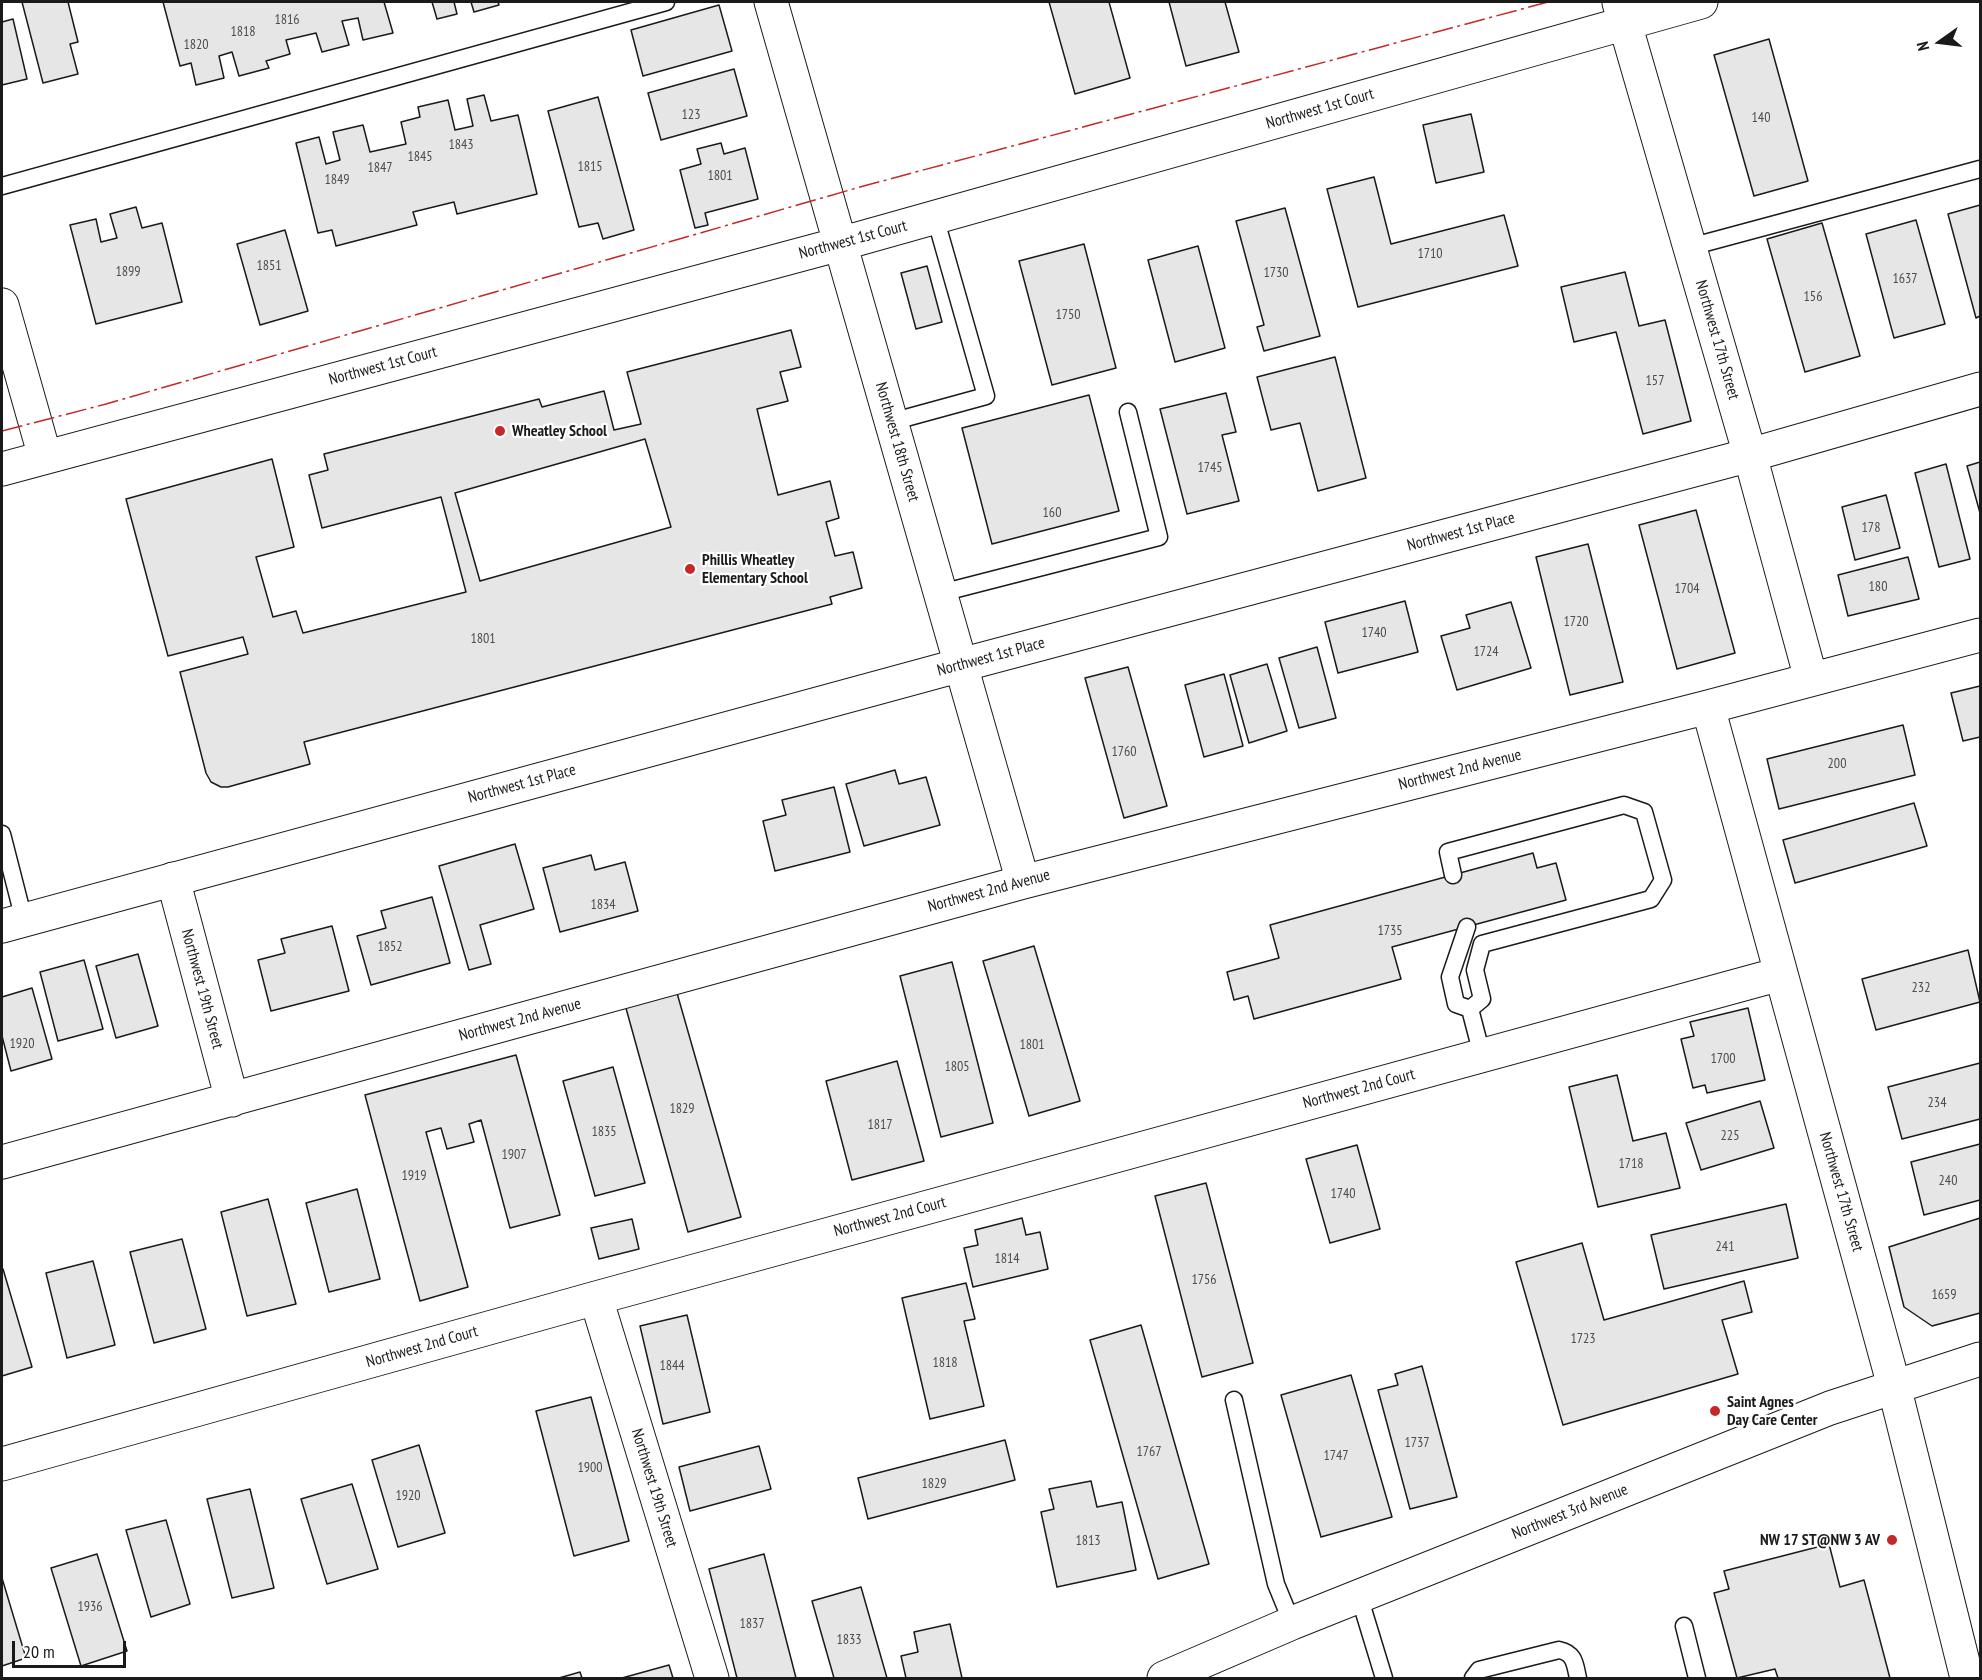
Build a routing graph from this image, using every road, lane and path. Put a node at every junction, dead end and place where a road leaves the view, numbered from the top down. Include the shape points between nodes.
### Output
1 (666, 2) edge
2 (771, 2) edge
3 (1701, 2) edge
4 (1622, 12) edge
5 (1980, 170) edge
6 (2, 186) edge
7 (935, 217) junction
8 (840, 244) junction
9 (1690, 247) junction
10 (2, 305) edge
11 (1980, 389) edge
12 (1128, 412) dead end
13 (891, 422) junction
14 (1750, 455) junction
15 (45, 457) junction
16 (2, 469) edge
17 (940, 593) junction
18 (1980, 634) edge
19 (961, 665) junction
20 (1811, 679) junction
21 (1708, 707) junction
22 (2, 834) edge
23 (1454, 875) dead end
24 (173, 879) junction
25 (1023, 882) junction
26 (13, 923) edge
27 (1482, 944) junction
28 (1780, 974) junction
29 (1470, 1009) junction
30 (1482, 1055) junction
31 (232, 1100) junction
32 (2, 1162) edge
33 (596, 1298) junction
34 (1980, 1359) edge
35 (1894, 1386) junction
36 (1234, 1400) dead end
37 (2, 1464) edge
38 (1359, 1596) junction
39 (1292, 1623) junction
40 (1684, 1626) dead end
41 (712, 1678) edge
42 (1164, 1678) edge
43 (1384, 1678) edge
44 (1473, 1678) edge
45 (1578, 1678) edge
46 (1697, 1678) edge
47 (1966, 1678) edge

1 - 6 lane
2 - 8 street, Northwest 18th Street
3 - 4 street, Northwest 1st Court
4 - 7 street, Northwest 1st Court
4 - 9 street, Northwest 17th Street
5 - 9 lane
7 - 8 street, Northwest 1st Court
7 - 13 lane via 986,396
8 - 13 street, Northwest 18th Street
8 - 15 street, Northwest 1st Court
9 - 14 street, Northwest 17th Street
10 - 15 street
11 - 14 street, Northwest 1st Place
12 - 17 lane via 1159,537
13 - 17 street, Northwest 18th Street
14 - 19 street, Northwest 1st Place
14 - 20 street, Northwest 17th Street
15 - 16 street, Northwest 1st Court
17 - 19 street, Northwest 18th Street
18 - 20 street, Northwest 2nd Avenue
19 - 24 street, Northwest 1st Place
19 - 25 street, Northwest 18th Street
20 - 21 street, Northwest 2nd Avenue
21 - 25 street, Northwest 2nd Avenue
21 - 28 street, Northwest 17th Street
22 - 26 lane
23 - 27 lane via 1448,852 1624,805 1644,812 1663,880 1651,899
24 - 26 street, Northwest 1st Place
24 - 31 street, Northwest 19th Street
25 - 31 street, Northwest 2nd Avenue
27 - 29 lane via 1475,970 1482,999
27 - 29 lane via 1467,927 1449,976 1456,1004
28 - 30 street, Northwest 2nd Court
28 - 35 street, Northwest 17th Street
29 - 30 lane
30 - 33 street, Northwest 2nd Court
31 - 32 street, Northwest 2nd Avenue
33 - 37 street, Northwest 2nd Court
33 - 41 street, Northwest 19th Street
34 - 35 street, Northwest 3rd Avenue
35 - 38 street, Northwest 3rd Avenue
35 - 47 street, Northwest 17th Street
36 - 39 lane via 1276,1584
38 - 39 street, Northwest 3rd Avenue
38 - 43 lane
39 - 42 street, Northwest 3rd Avenue
40 - 46 lane
44 - 45 lane via 1479,1670 1559,1650 1572,1655

